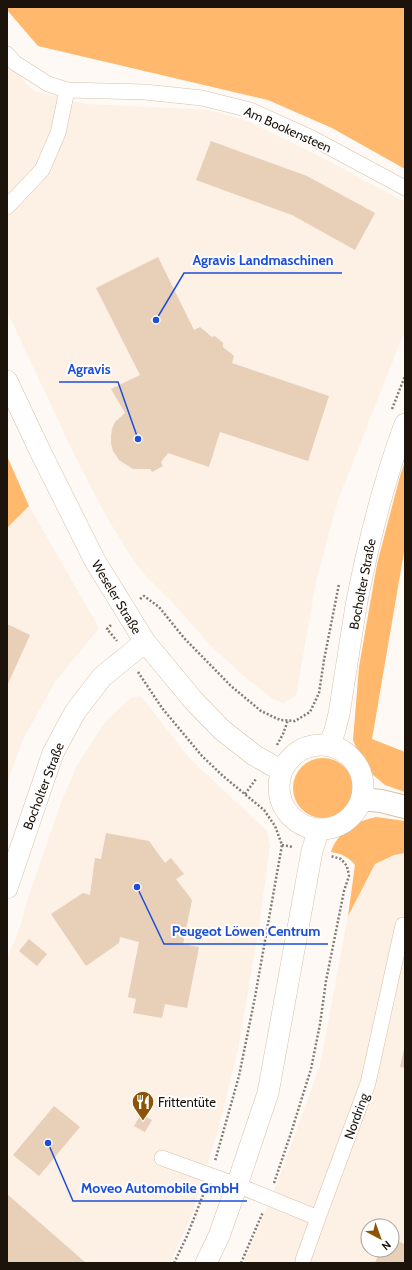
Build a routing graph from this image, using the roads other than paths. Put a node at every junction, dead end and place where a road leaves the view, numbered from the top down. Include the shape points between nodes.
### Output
1 (7, 54) edge
2 (67, 90) junction
3 (405, 188) edge
4 (7, 208) edge
5 (7, 381) edge
6 (398, 417) edge
7 (145, 642) junction
8 (329, 746) junction
9 (282, 771) junction
10 (362, 798) junction
11 (405, 807) edge
12 (319, 829) junction
13 (7, 888) edge
14 (403, 925) dead end
15 (162, 1158) dead end
16 (237, 1185) junction
17 (318, 1218) junction
18 (303, 1260) dead end
19 (206, 1263) edge

1 - 2 street, Am Bookensteen via 15,63 48,84
2 - 3 street, Am Bookensteen via 145,92 202,98 250,110 312,138
2 - 4 street via 58,133 42,170
5 - 7 main road, Weseler Straße via 95,561
6 - 8 main road, Bocholter Straße via 396,449 374,521 356,606 339,714
7 - 9 main road, Weseler Straße via 193,700 222,730 254,755
7 - 13 main road, Bocholter Straße via 102,677 75,712 53,753
8 - 9 main road via 315,745 301,750 290,759
8 - 10 main road via 342,751 353,760 360,771 363,784
9 - 12 main road via 279,784 285,810 294,820 306,827
10 - 11 main road
10 - 12 main road via 356,811 346,821 333,827
12 - 16 main road via 312,851 268,1093
14 - 17 street, Nordring via 368,1083
15 - 16 street
16 - 17 street
16 - 19 main road via 219,1236
17 - 18 street, Nordring

